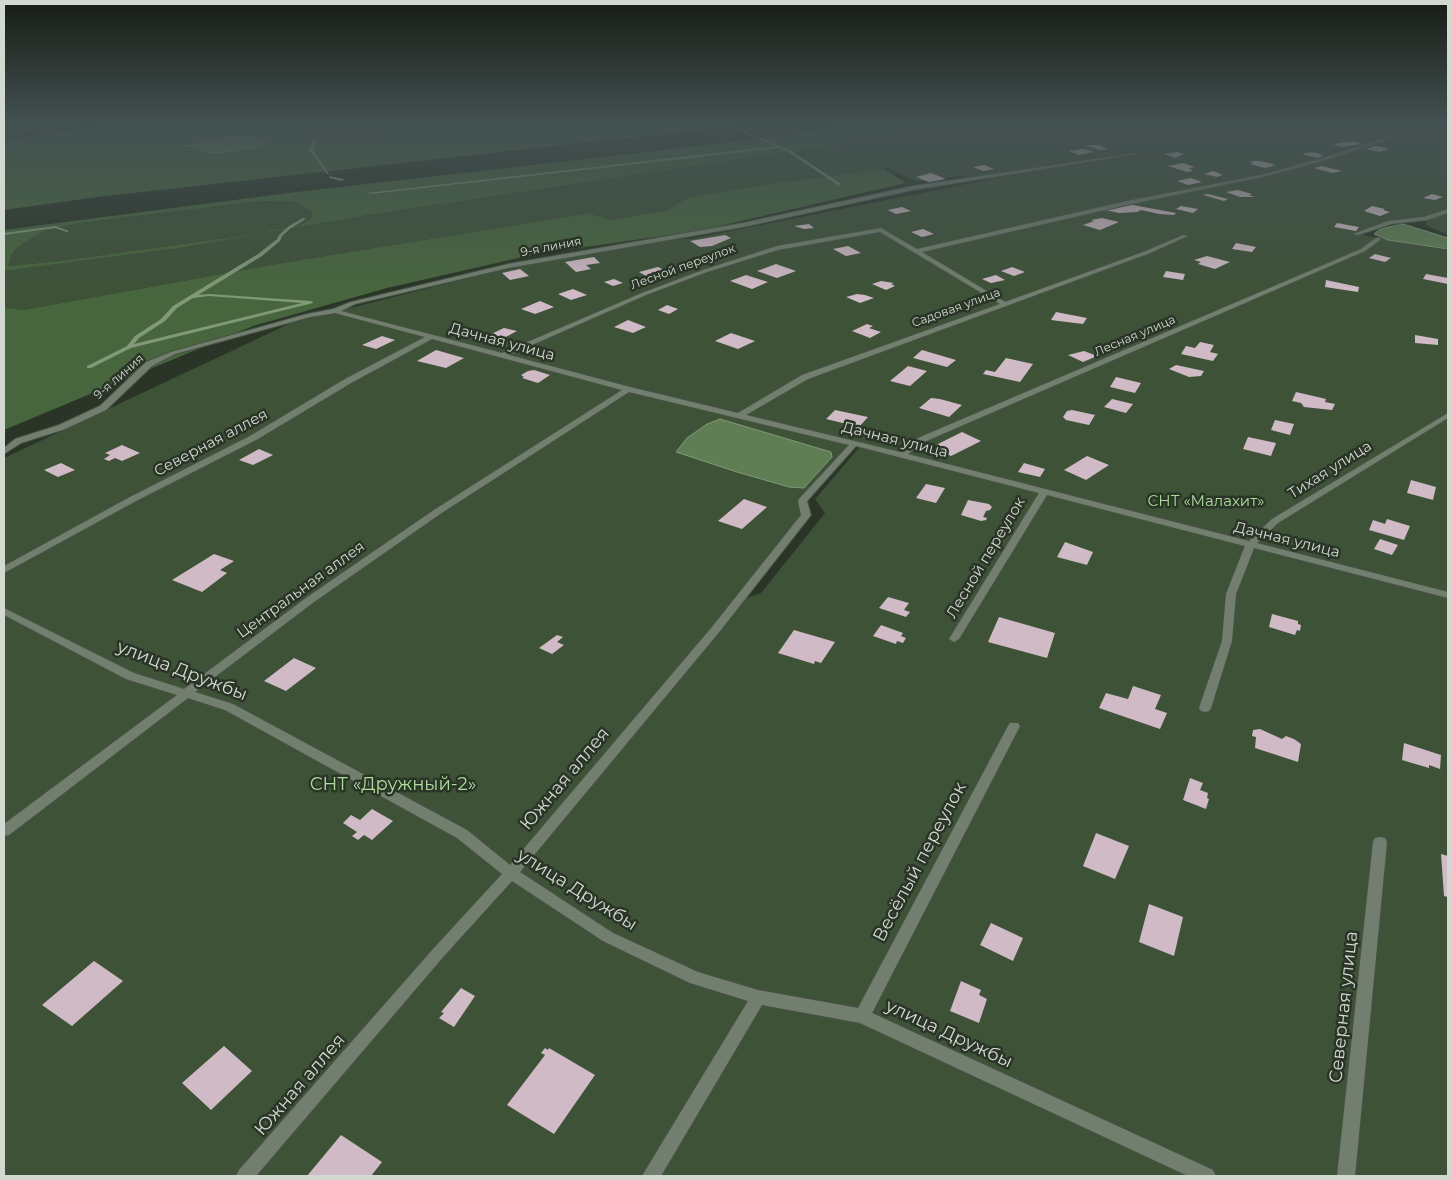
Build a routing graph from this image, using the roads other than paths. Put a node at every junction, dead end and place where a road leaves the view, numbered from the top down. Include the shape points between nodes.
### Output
1 (962, 180) edge
2 (1241, 180) edge
3 (1448, 211) edge
4 (1185, 236) dead end
5 (918, 251) junction
6 (1003, 303) junction
7 (335, 311) junction
8 (430, 337) junction
9 (501, 356) junction
10 (628, 389) junction
11 (741, 415) junction
12 (1448, 415) edge
13 (854, 444) junction
14 (4, 452) edge
15 (902, 455) junction
16 (1044, 492) junction
17 (1250, 545) junction
18 (4, 570) edge
19 (1448, 595) edge
20 (4, 611) edge
21 (954, 639) dead end
22 (188, 692) junction
23 (1204, 708) dead end
24 (1014, 726) dead end
25 (4, 831) edge
26 (1380, 842) dead end
27 (511, 873) junction
28 (758, 997) junction
29 (862, 1016) junction
30 (245, 1176) edge
31 (651, 1176) edge
32 (1207, 1176) edge
33 (1346, 1176) edge

1 - 7 street, 9-я линия via 743,225 546,259 362,301
2 - 5 street
3 - 15 street, Лесная улица via 1425,219 1390,222 1356,234 1378,239 1364,250 921,440
4 - 6 street, Садовая улица
5 - 6 street
5 - 9 street, Лесной переулок via 881,230 777,248 644,294
6 - 11 street, Садовая улица via 805,377
7 - 8 street, Дачная улица
7 - 14 street, 9-я линия via 309,315 173,353 149,364 103,408 62,427 18,441
8 - 9 street, Дачная улица
8 - 18 street, Северная аллея via 348,380 253,438
9 - 10 street, Дачная улица
10 - 11 street, Дачная улица
10 - 22 street, Центральная аллея via 437,512 310,600
11 - 13 street, Дачная улица
12 - 17 street, Тихая улица via 1275,521
13 - 15 street, Дачная улица
13 - 27 street, Южная аллея via 802,501 806,515 716,629
15 - 16 street, Дачная улица
16 - 17 street, Дачная улица
16 - 21 street, Лесной переулок
17 - 19 street, Дачная улица
17 - 23 street, Тихая улица via 1231,594 1227,641
20 - 22 street, улица Дружбы via 130,676
22 - 25 street, Центральная аллея
22 - 27 street, улица Дружбы via 229,707 462,834
24 - 29 street, Весёлый переулок
26 - 33 street, Северная улица
27 - 28 street, улица Дружбы via 608,937 695,978
27 - 30 street, Южная аллея
28 - 29 street, улица Дружбы
28 - 31 street
29 - 32 street, улица Дружбы

